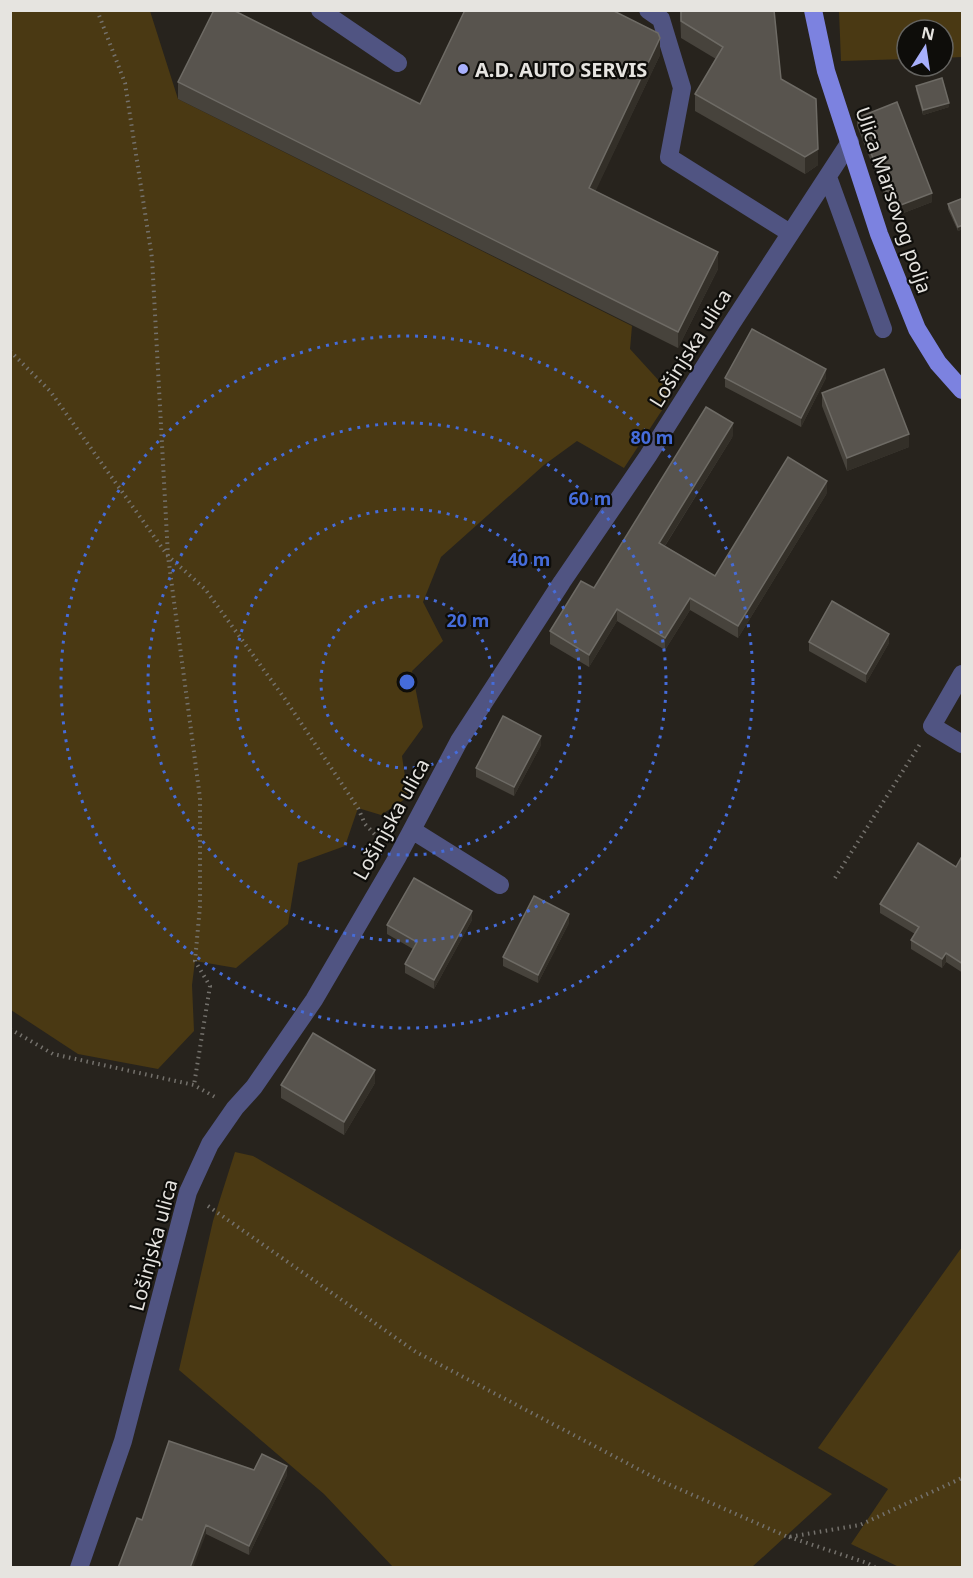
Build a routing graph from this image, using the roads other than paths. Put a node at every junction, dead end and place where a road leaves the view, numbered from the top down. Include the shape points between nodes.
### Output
1 (320, 10) edge
2 (648, 10) edge
3 (813, 10) edge
4 (398, 63) dead end
5 (850, 142) junction
6 (828, 177) junction
7 (790, 233) junction
8 (883, 329) dead end
9 (963, 390) edge
10 (963, 674) edge
11 (963, 744) edge
12 (412, 830) junction
13 (500, 885) dead end
14 (79, 1568) edge

1 - 4 street
2 - 7 street via 661,18 682,88 669,157
3 - 5 main road, Ulica Marsovog polja via 826,71
5 - 6 street, Lošinjska ulica
5 - 9 main road, Ulica Marsovog polja via 879,234 917,329 938,363
6 - 7 street, Lošinjska ulica
6 - 8 street
7 - 12 street, Lošinjska ulica via 459,741
10 - 11 street via 932,726
12 - 13 street
12 - 14 street, Lošinjska ulica via 314,1000 210,1144 188,1192 123,1441

